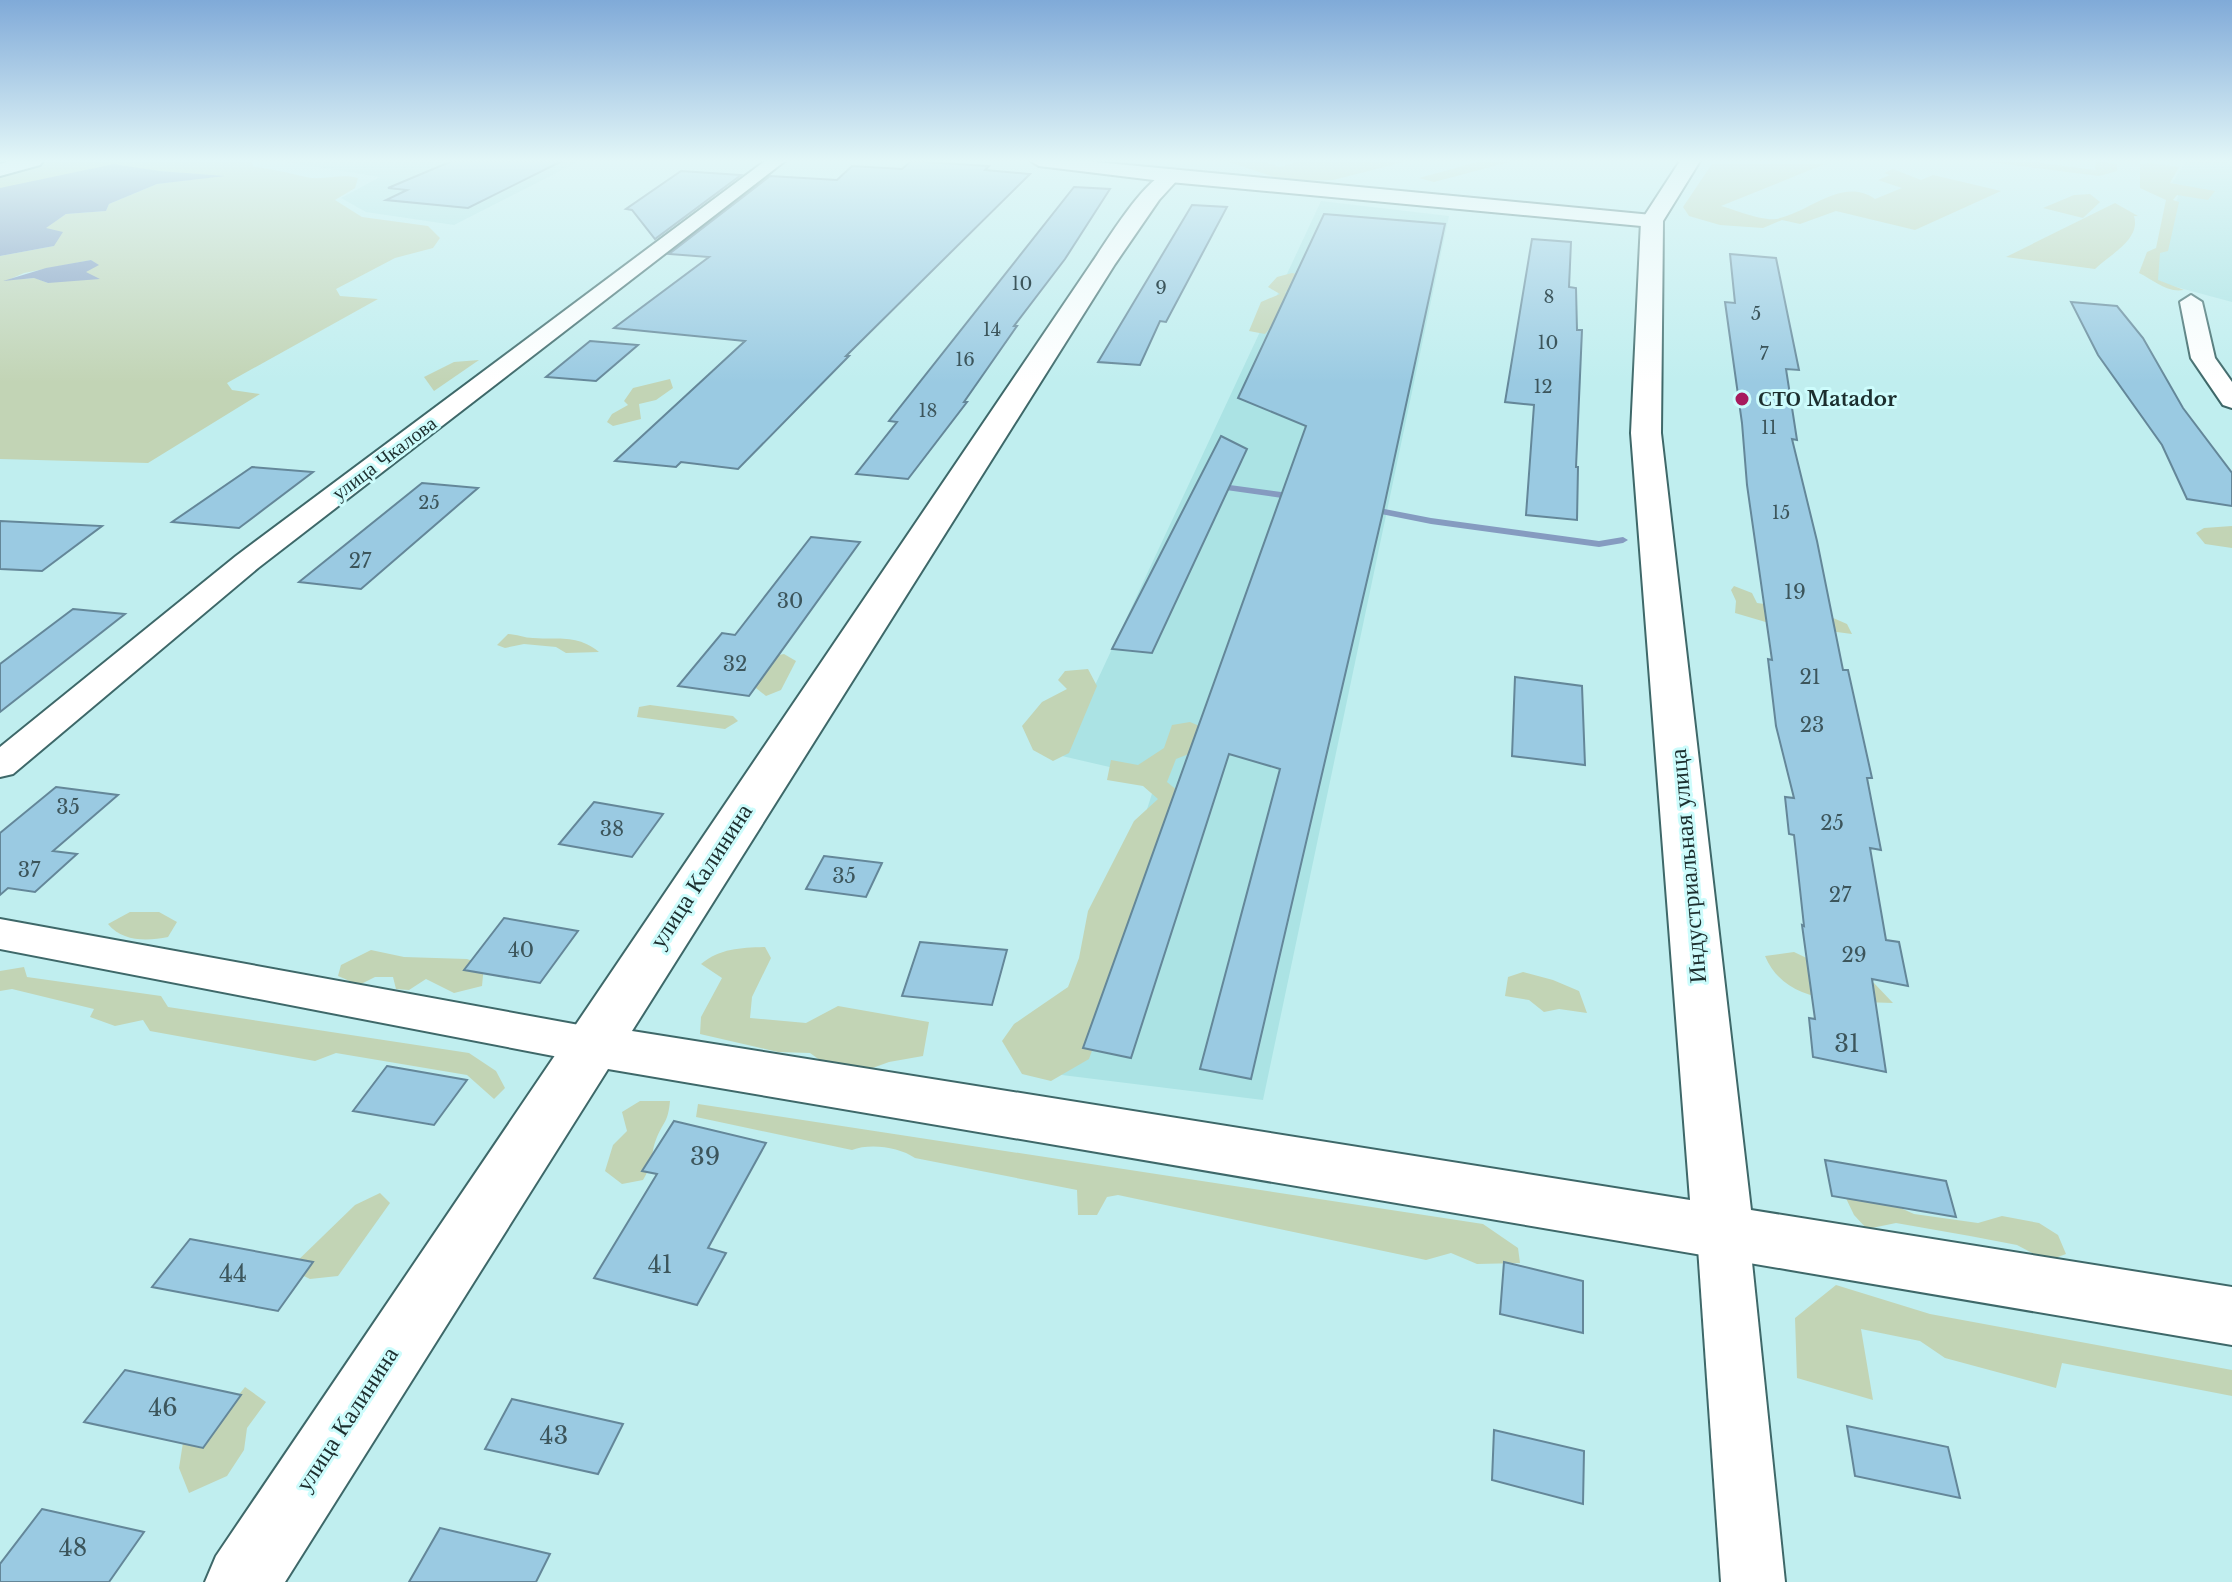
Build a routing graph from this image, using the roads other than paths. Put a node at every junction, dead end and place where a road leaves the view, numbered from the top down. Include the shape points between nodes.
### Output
1 (677, 235) edge
2 (1124, 235) edge
3 (1652, 235) edge
4 (2191, 302) dead end
5 (2232, 400) edge
6 (0, 766) edge
7 (0, 934) edge
8 (590, 1045) junction
9 (1723, 1233) junction
10 (2232, 1316) edge
11 (242, 1582) edge
12 (1753, 1582) edge

1 - 6 street, улица Чкалова via 247,562
2 - 8 street, улица Калинина
3 - 9 street, Индустриальная улица via 1646,433
4 - 5 street via 2203,358
7 - 8 street
8 - 9 street
8 - 11 street, улица Калинина
9 - 10 street
9 - 12 street, Индустриальная улица

